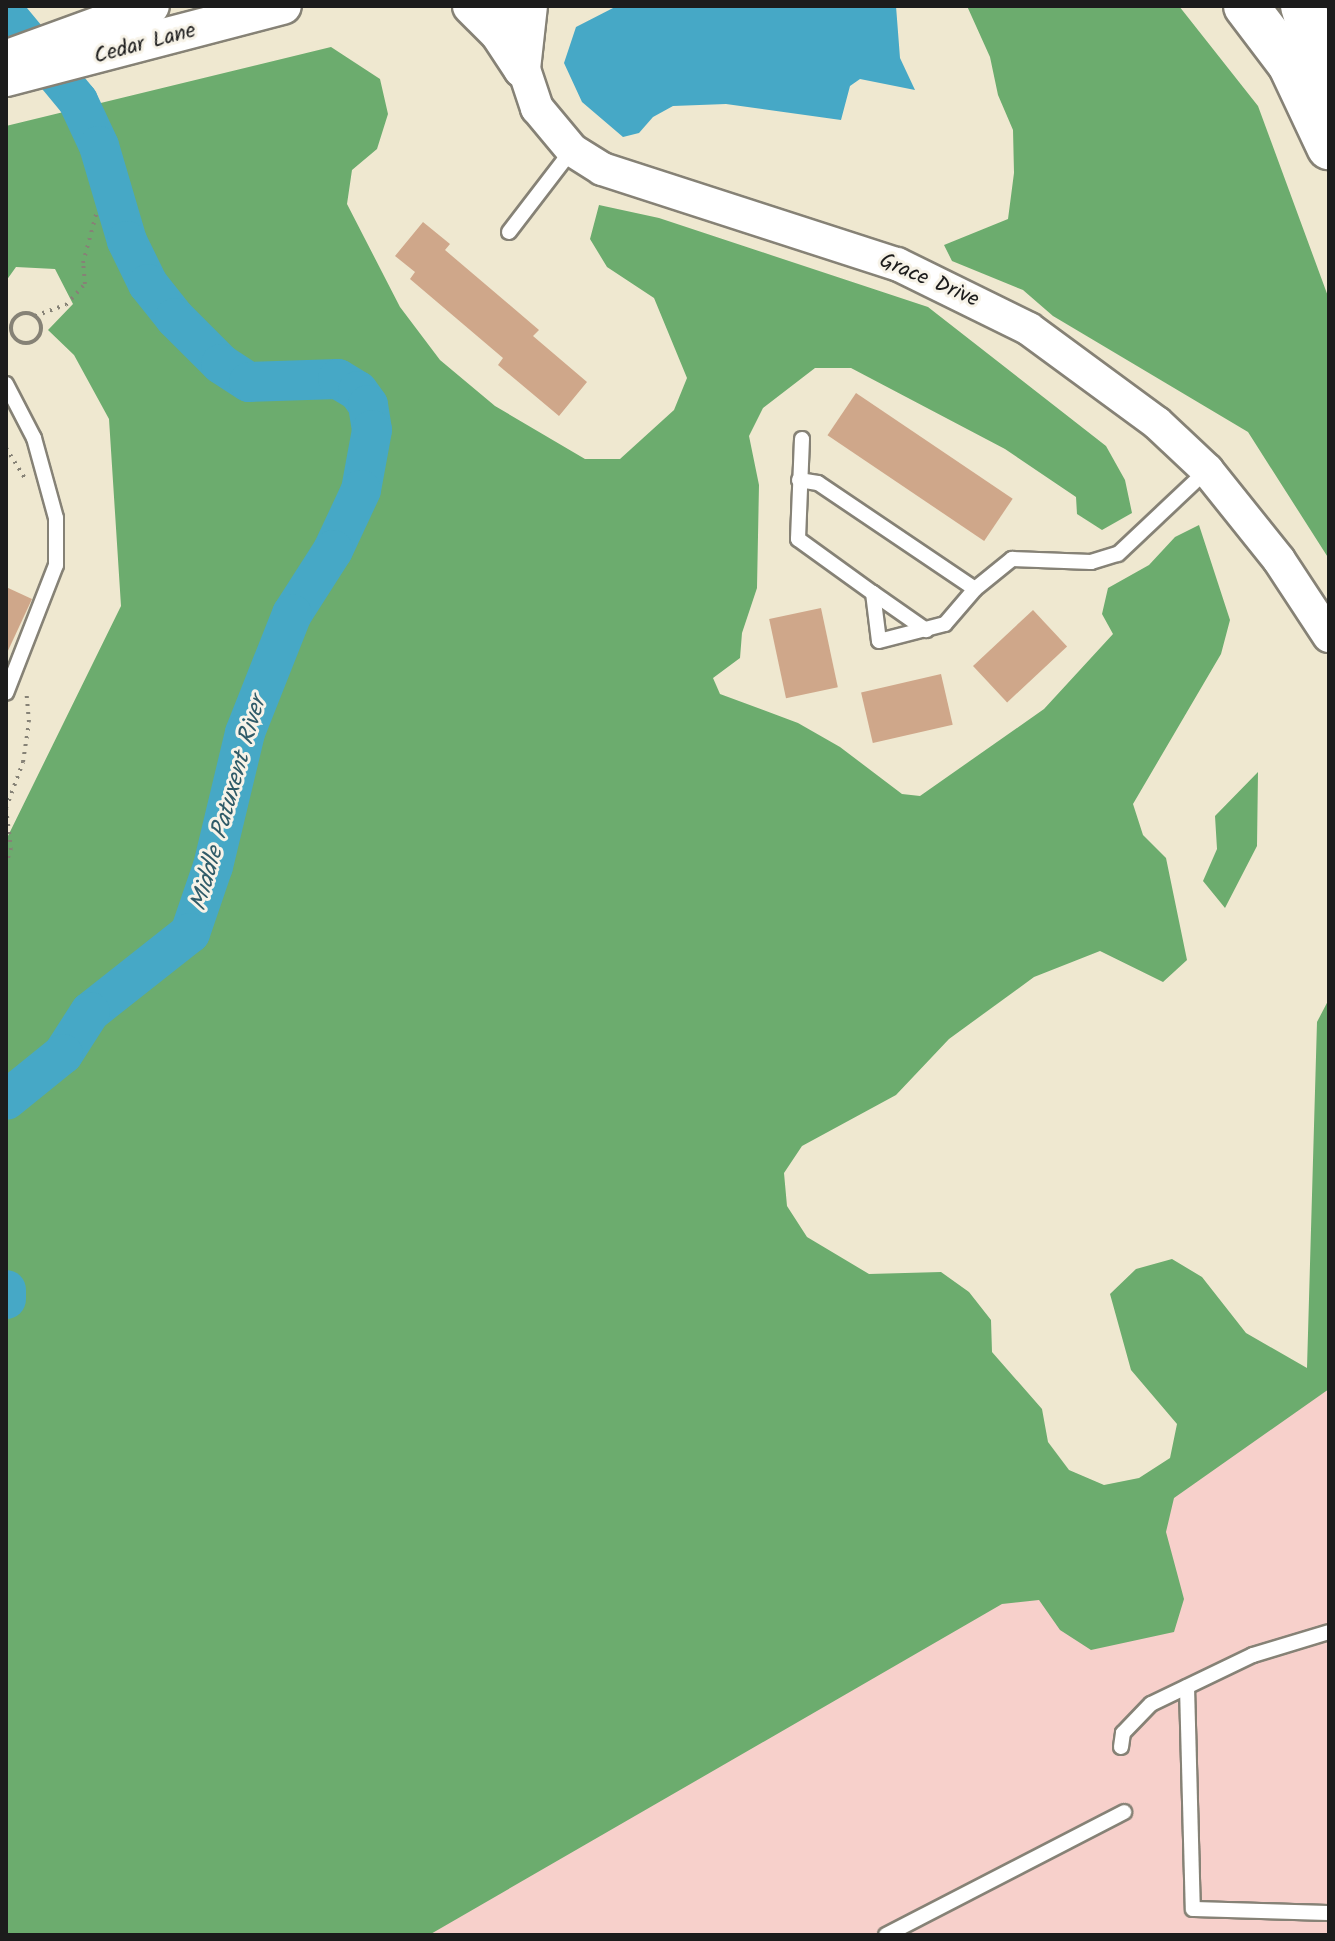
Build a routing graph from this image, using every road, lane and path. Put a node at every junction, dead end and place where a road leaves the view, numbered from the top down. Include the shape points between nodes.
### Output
1 (151, 6) edge
2 (283, 6) edge
3 (471, 6) edge
4 (503, 6) edge
5 (529, 6) edge
6 (1246, 6) edge
7 (1303, 6) edge
8 (6, 58) edge
9 (522, 69) junction
10 (6, 78) edge
11 (1329, 91) edge
12 (1329, 147) edge
13 (572, 150) junction
14 (97, 211) dead end
15 (509, 232) dead end
16 (35, 316) junction
17 (9, 323) edge
18 (6, 384) edge
19 (802, 439) dead end
20 (1207, 470) junction
21 (799, 480) junction
22 (975, 589) junction
23 (873, 593) junction
24 (926, 630) junction
25 (1329, 636) edge
26 (18, 665) junction
27 (6, 693) edge
28 (6, 808) edge
29 (6, 864) edge
30 (1329, 1632) edge
31 (1187, 1687) junction
32 (1121, 1747) dead end
33 (1124, 1812) dead end
34 (1329, 1913) edge
35 (886, 1935) edge

1 - 8 main road, Cedar Lane
2 - 10 main road, Cedar Lane
3 - 9 main road via 499,34
4 - 9 street, Grace Drive
5 - 9 main road
6 - 12 highway via 1290,64
7 - 11 highway
9 - 13 street, Grace Drive via 543,120
13 - 15 lane
13 - 20 street, Grace Drive via 602,169 897,264 962,292 1089,369
14 - 16 path via 83,263 85,284 66,305
16 - 17 path via 21,314
16 - 17 path via 40,334 29,343 15,338
18 - 26 lane via 34,438 56,518 56,565
19 - 21 lane
20 - 22 lane via 1118,554 1091,562 1012,559
20 - 25 street, Grace Drive via 1279,560
21 - 22 lane via 818,483
21 - 23 lane via 798,539
22 - 24 lane via 950,620
23 - 24 lane
23 - 24 lane via 879,641
26 - 27 lane
26 - 28 path via 29,697 29,722 23,762
28 - 29 path via 11,848
30 - 31 lane via 1294,1639
31 - 32 lane via 1134,1718
31 - 34 lane via 1193,1909
33 - 35 lane

